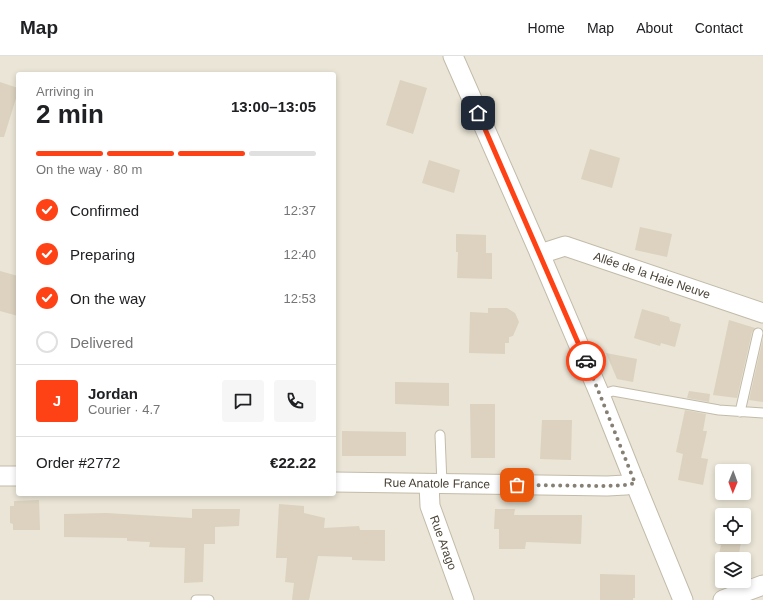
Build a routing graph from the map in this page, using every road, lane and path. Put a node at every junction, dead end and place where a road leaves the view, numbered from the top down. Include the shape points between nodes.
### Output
1 (453, 56) edge
2 (540, 254) junction
3 (763, 314) edge
4 (758, 333) dead end
5 (600, 395) junction
6 (740, 412) junction
7 (763, 413) edge
8 (440, 435) dead end
9 (0, 476) edge
10 (16, 476) edge
11 (336, 482) edge
12 (635, 483) junction
13 (435, 484) junction
14 (763, 585) edge
15 (460, 597) edge
16 (196, 600) edge
17 (209, 600) edge
18 (683, 600) edge
19 (722, 600) edge

1 - 2 street
2 - 3 street, Allée de la Haie Neuve via 565,246
2 - 5 street
4 - 6 lane
5 - 6 lane via 613,391
5 - 12 street
6 - 7 lane
8 - 13 lane
9 - 10 street
11 - 13 street, Rue Anatole France
12 - 13 street, Rue Anatole France via 607,486
12 - 18 street
13 - 15 street, Rue Arago via 430,506
14 - 19 street
16 - 17 lane

